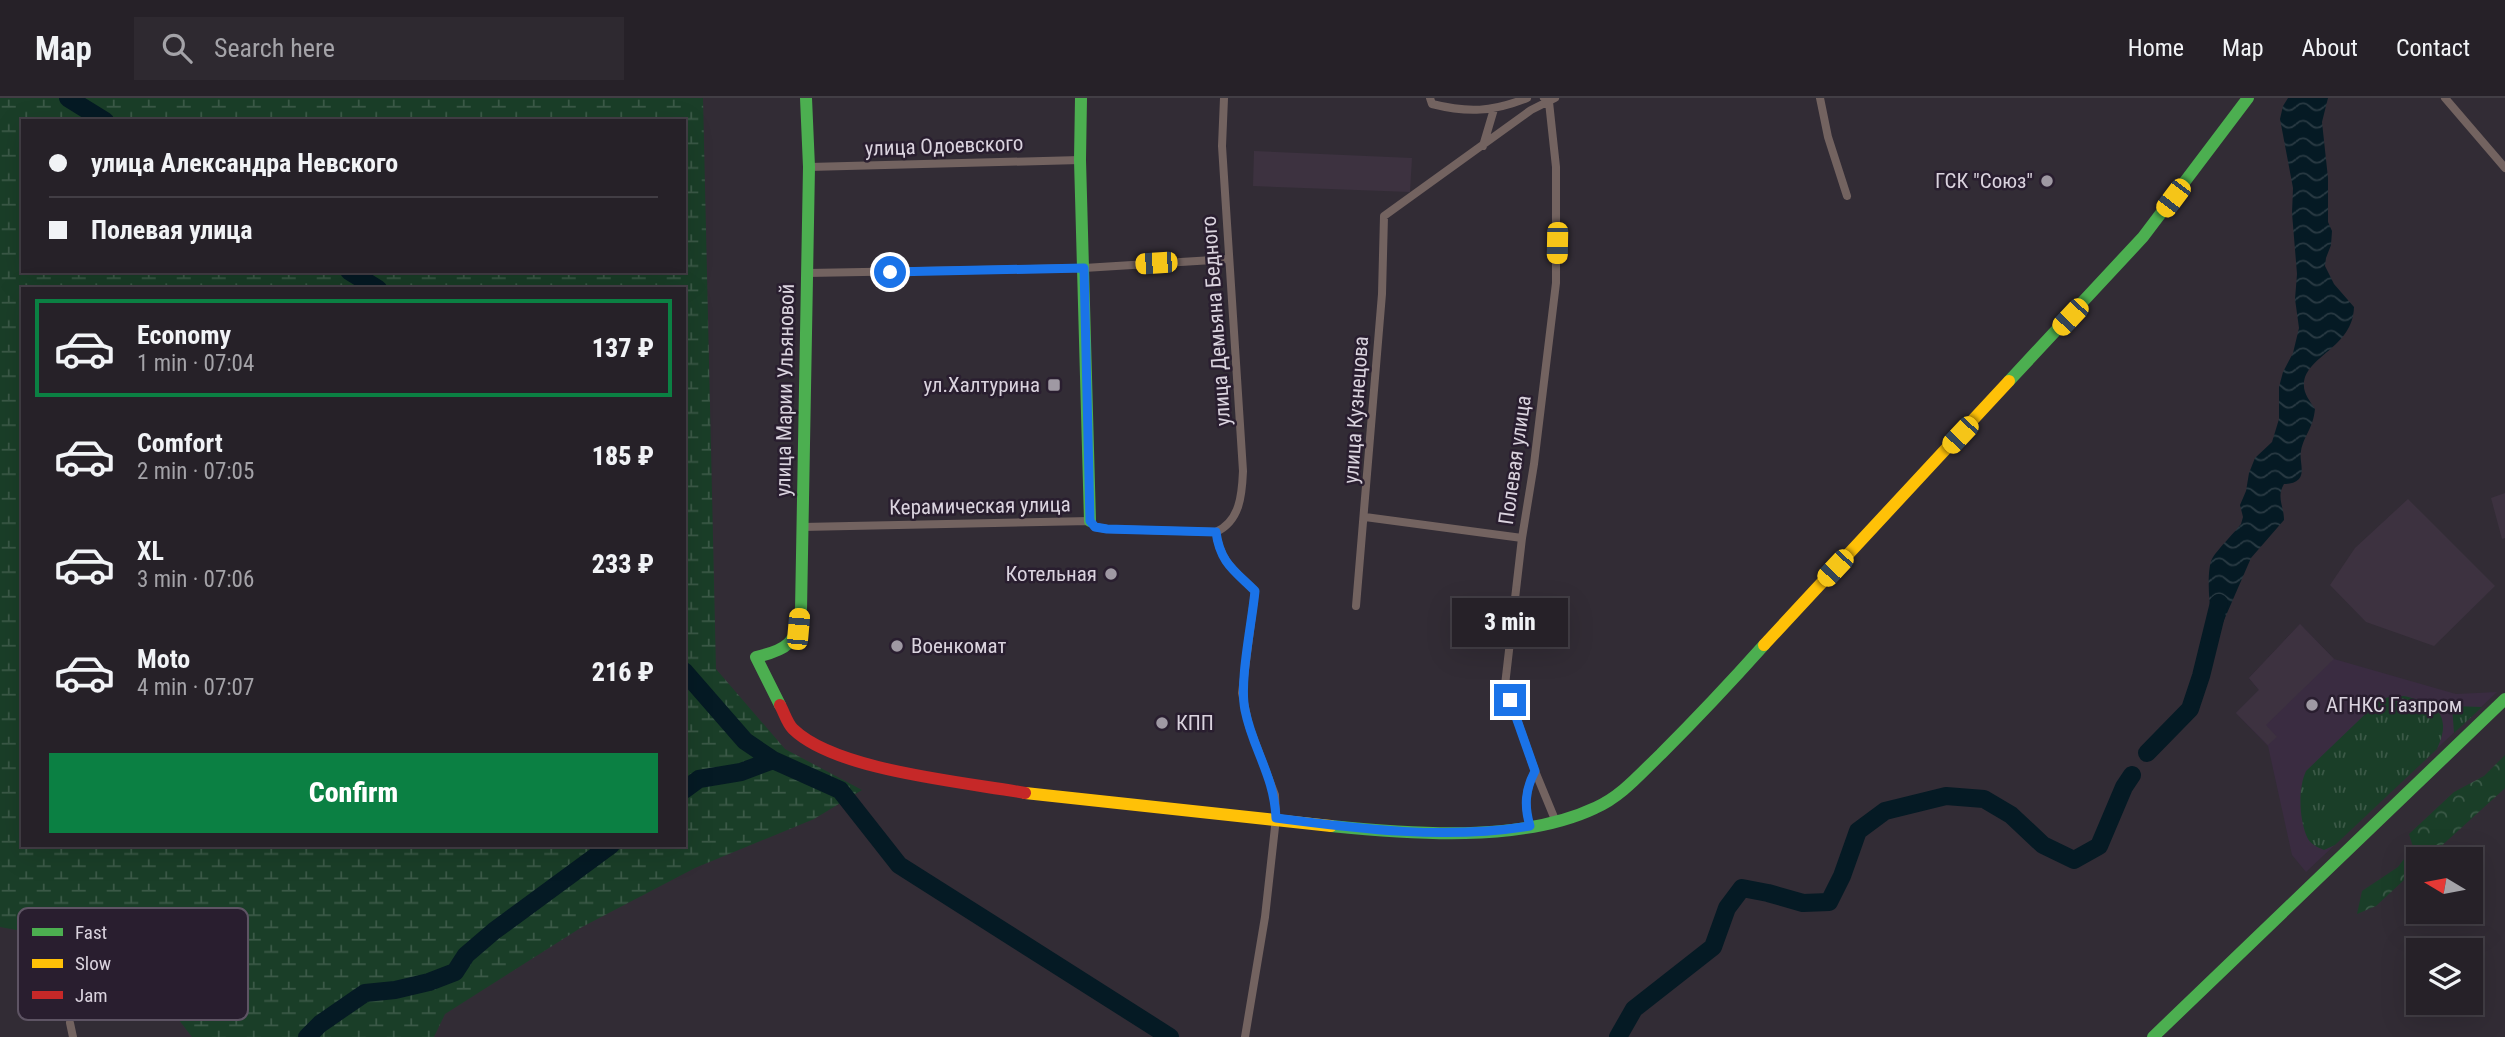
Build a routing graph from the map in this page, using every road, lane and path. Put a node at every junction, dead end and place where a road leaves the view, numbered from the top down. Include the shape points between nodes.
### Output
1 (806, 98) edge
2 (1081, 98) edge
3 (1224, 98) edge
4 (1430, 98) edge
5 (1527, 98) edge
6 (1820, 98) edge
7 (2248, 98) edge
8 (2445, 98) edge
9 (1549, 99) edge
10 (1494, 109) junction
11 (1483, 146) junction
12 (1080, 160) junction
13 (809, 167) junction
14 (2505, 168) edge
15 (1847, 196) dead end
16 (1229, 258) junction
17 (1084, 268) junction
18 (807, 273) junction
19 (1365, 517) junction
20 (1090, 521) junction
21 (802, 527) junction
22 (1216, 532) junction
23 (1522, 538) junction
24 (1356, 606) dead end
25 (2505, 699) edge
26 (1535, 771) junction
27 (1276, 818) junction
28 (1556, 822) junction
29 (1530, 826) junction
30 (70, 1023) dead end
31 (74, 1037) edge
32 (1245, 1037) edge
33 (2153, 1037) edge

1 - 13 street, улица Марии Ульяновой
2 - 12 street
3 - 16 street, улица Демьяна Бедного
4 - 10 street via 1432,104 1458,110
5 - 10 street
6 - 15 street
7 - 28 street via 2143,237 1709,706 1615,796
8 - 14 street
9 - 11 street
9 - 23 street, Полевая улица via 1556,167 1556,283
10 - 11 street
11 - 19 street, улица Кузнецова via 1384,216
12 - 13 street, улица Одоевского
12 - 17 street
13 - 18 street, улица Марии Ульяновой
16 - 17 street
16 - 22 street, улица Демьяна Бедного via 1243,488 1232,521
17 - 18 street
17 - 20 street
18 - 21 street, улица Марии Ульяновой
19 - 23 street
19 - 24 street, улица Кузнецова
20 - 21 street, Керамическая улица
20 - 22 street, Керамическая улица via 1107,529
21 - 27 street, улица Марии Ульяновой via 796,635 783,649 755,657 792,728 832,754 1025,793
22 - 27 street via 1225,562 1255,591 1242,693 1275,795
23 - 26 street, Полевая улица via 1506,685
25 - 33 street
26 - 28 street, Полевая улица
26 - 29 street via 1527,786 1525,806
27 - 29 street via 1406,832 1462,833
27 - 32 street
28 - 29 street
30 - 31 street

